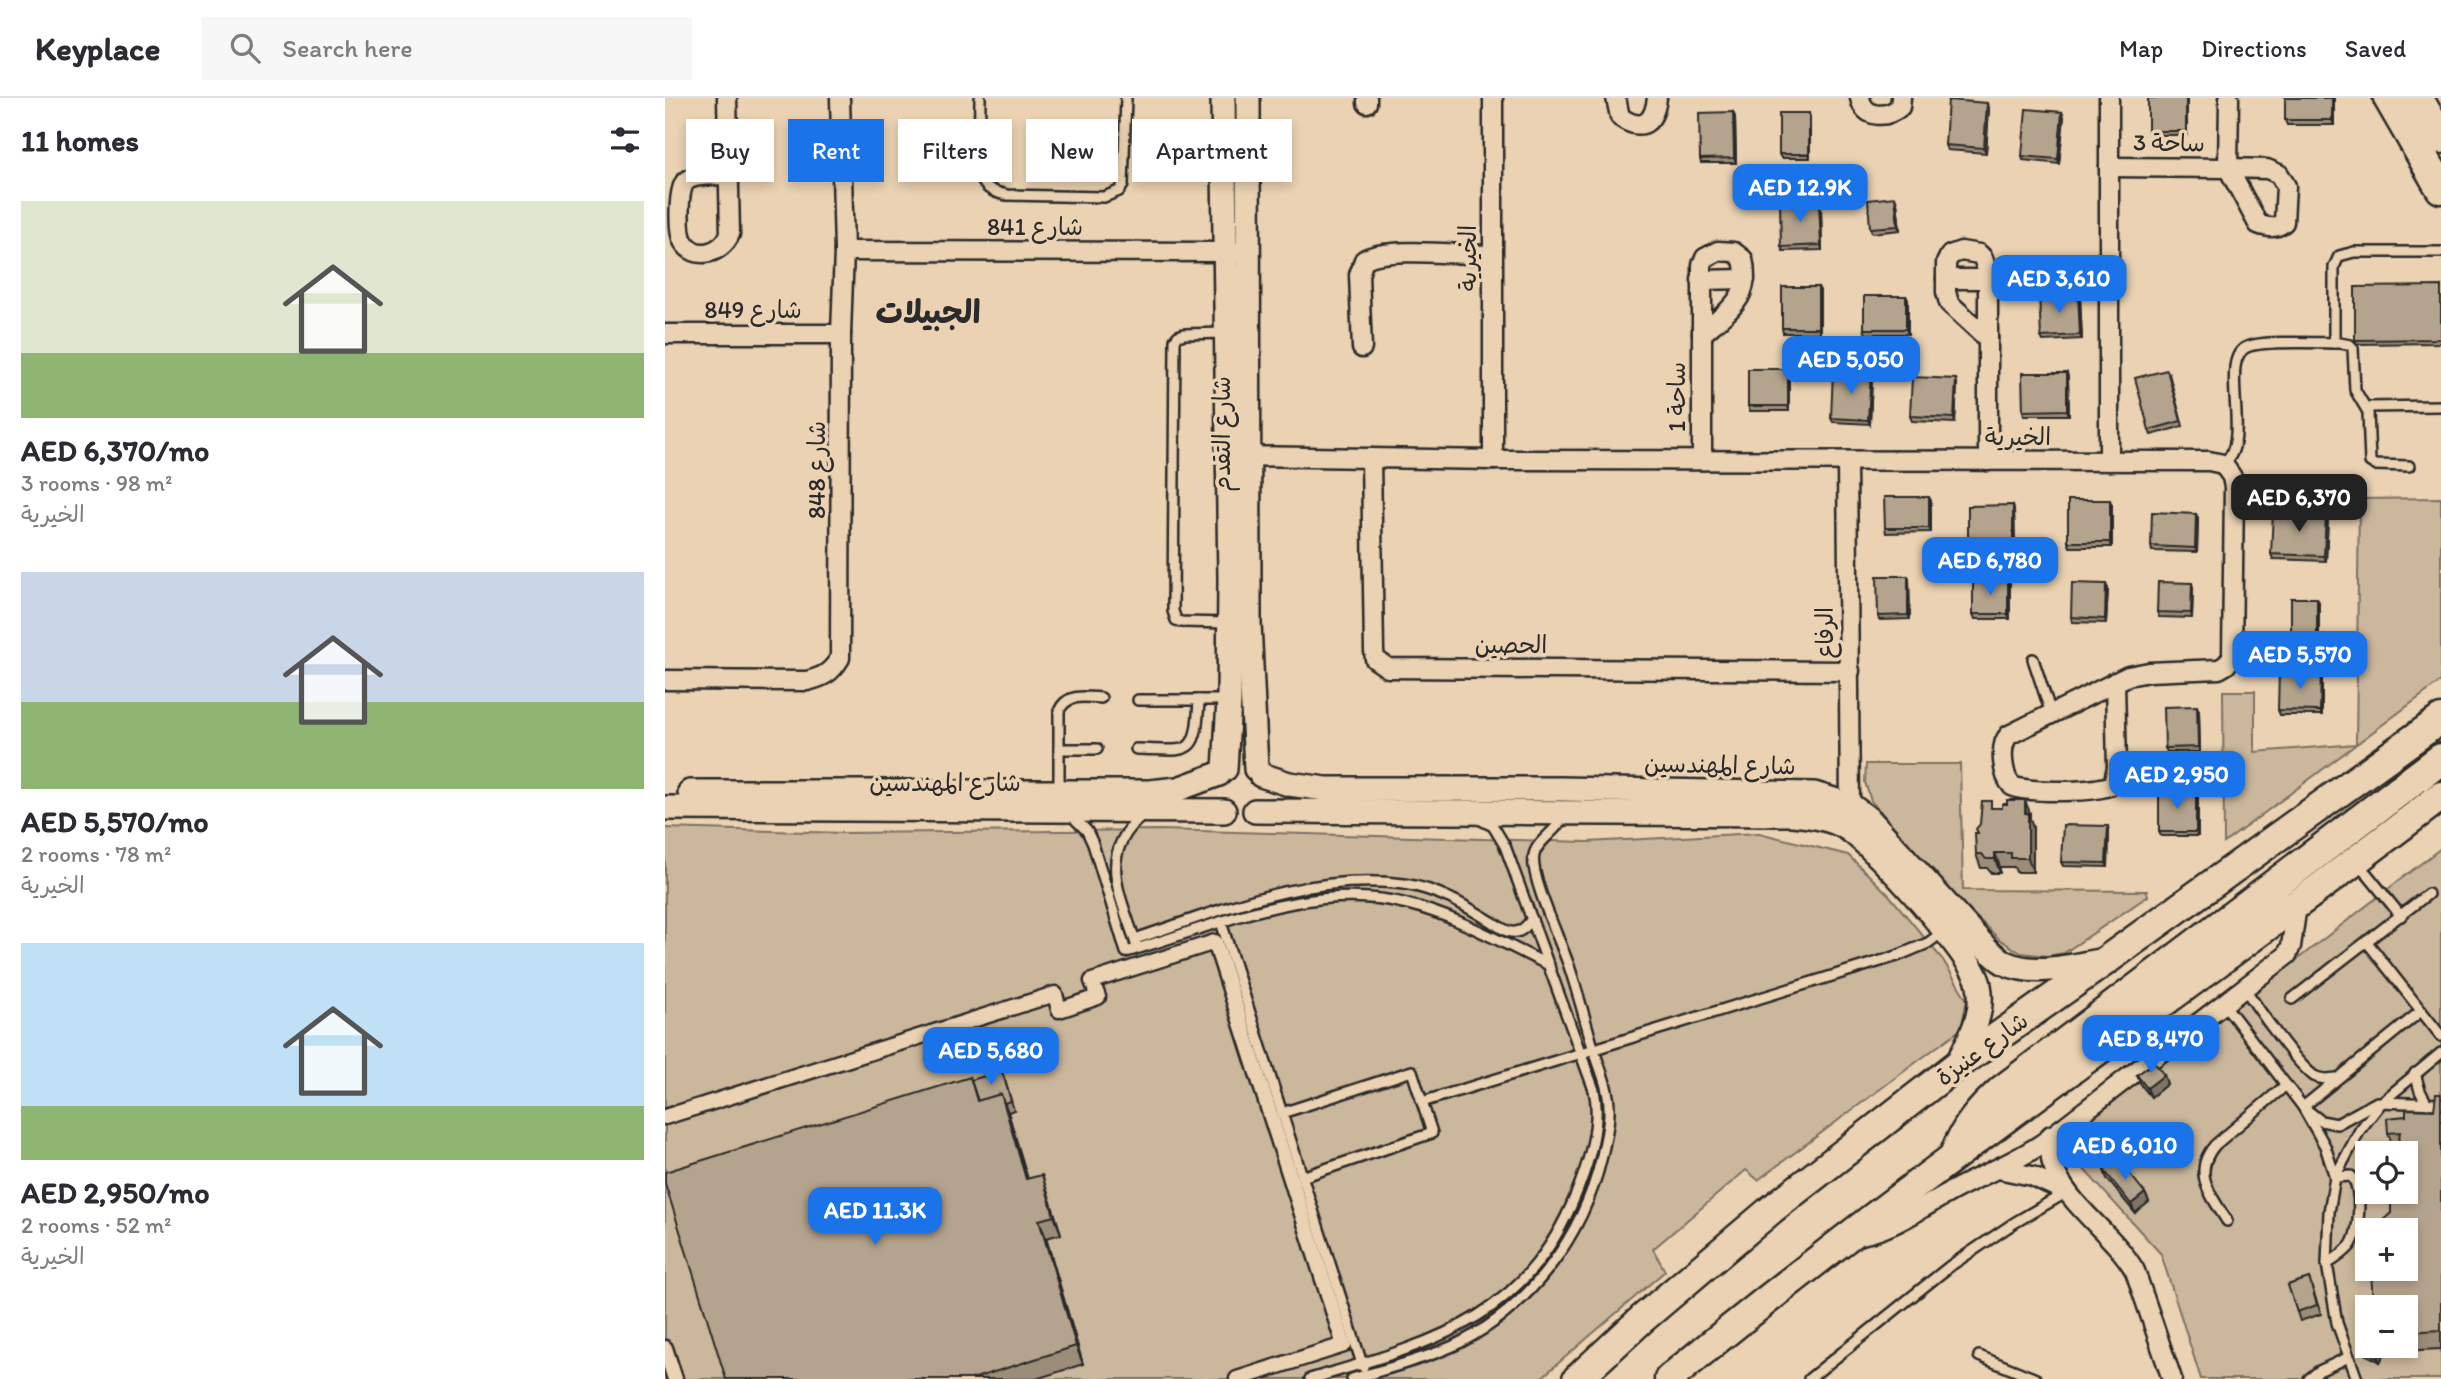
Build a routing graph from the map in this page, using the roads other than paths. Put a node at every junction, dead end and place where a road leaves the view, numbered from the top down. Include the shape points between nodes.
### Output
1 (727, 98) edge
2 (840, 98) edge
3 (979, 98) edge
4 (1126, 98) edge
5 (1223, 98) edge
6 (1248, 98) edge
7 (1493, 98) edge
8 (1616, 98) edge
9 (1657, 98) edge
10 (1860, 98) edge
11 (1901, 98) edge
12 (2109, 98) edge
13 (2229, 98) edge
14 (2389, 98) edge
15 (2417, 98) edge
16 (727, 119) edge
17 (2441, 138) edge
18 (2109, 167) junction
19 (727, 175) joint
20 (2441, 188) edge
21 (844, 251) junction
22 (1237, 252) junction
23 (2441, 252) edge
24 (1492, 255) junction
25 (1745, 279) junction
26 (1946, 279) junction
27 (1988, 279) junction
28 (1701, 280) junction
29 (1237, 333) junction
30 (665, 334) edge
31 (841, 334) junction
32 (1702, 334) junction
33 (1988, 339) junction
34 (2335, 343) junction
35 (1362, 348) dead end
36 (2366, 407) junction
37 (2441, 407) edge
38 (1239, 456) junction
39 (1371, 458) junction
40 (1493, 460) junction
41 (1702, 460) junction
42 (1847, 461) junction
43 (1988, 461) junction
44 (2109, 461) junction
45 (2223, 464) junction
46 (2409, 466) dead end
47 (1240, 623) junction
48 (2033, 659) dead end
49 (1850, 671) junction
50 (665, 680) edge
51 (2115, 682) junction
52 (1101, 698) dead end
53 (1138, 700) dead end
54 (1199, 700) junction
55 (1229, 700) junction
56 (2051, 713) junction
57 (2441, 719) edge
58 (1059, 748) junction
59 (1097, 749) dead end
60 (1136, 749) dead end
61 (2441, 760) edge
62 (1222, 771) junction
63 (1259, 772) junction
64 (665, 792) edge
65 (2441, 796) edge
66 (1061, 801) junction
67 (1564, 801) junction
68 (1850, 805) junction
69 (665, 808) edge
70 (1147, 811) junction
71 (1224, 811) junction
72 (1255, 811) junction
73 (1464, 813) junction
74 (2356, 861) junction
75 (2428, 894) dead end
76 (2297, 906) junction
77 (2400, 916) junction
78 (1532, 919) junction
79 (1221, 922) junction
80 (1945, 930) junction
81 (2367, 942) junction
82 (1136, 944) junction
83 (2108, 959) junction
84 (1549, 965) junction
85 (2245, 989) junction
86 (2292, 999) dead end
87 (2224, 1004) junction
88 (2421, 1011) junction
89 (2441, 1036) edge
90 (1594, 1049) junction
91 (1581, 1053) junction
92 (2441, 1054) edge
93 (1956, 1066) junction
94 (2415, 1073) junction
95 (2337, 1077) junction
96 (2286, 1085) junction
97 (1422, 1102) junction
98 (2382, 1102) junction
99 (2427, 1104) junction
100 (2441, 1104) edge
101 (2303, 1107) junction
102 (1282, 1113) junction
103 (665, 1117) edge
104 (2051, 1135) junction
105 (1956, 1153) junction
106 (1998, 1169) junction
107 (1302, 1177) junction
108 (2335, 1177) junction
109 (2067, 1192) junction
110 (2227, 1222) dead end
111 (1848, 1237) junction
112 (2327, 1264) junction
113 (665, 1348) edge
114 (1979, 1356) dead end
115 (2349, 1357) junction
116 (1362, 1364) junction
117 (1367, 1375) junction
118 (2356, 1375) edge
119 (675, 1379) edge
120 (1237, 1379) edge
121 (1310, 1379) edge
122 (1352, 1379) edge
123 (1577, 1379) edge
124 (1669, 1379) edge
125 (1809, 1379) edge
126 (2036, 1379) edge
127 (2172, 1379) edge
128 (2309, 1379) edge
129 (2363, 1379) edge

1 - 16 street
2 - 21 street, شارع 848
3 - 4 lane via 979,171 988,188 1007,195 1104,197 1123,185
5 - 22 street, شارع التقدم
6 - 22 street, شارع التقدم
7 - 24 street, الخيرية
8 - 9 street via 1620,117 1637,125 1652,117
10 - 11 street via 1867,113 1877,115 1894,112
12 - 18 street
13 - 18 street, ساحة 3 via 2228,168
14 - 20 highway
15 - 17 highway
18 - 44 street
19 - 19 street via 727,240 710,253 694,251 680,233 680,200 686,181
21 - 22 street, شارع 841
21 - 31 street, شارع 848
22 - 29 street, شارع التقدم
23 - 34 lane via 2339,256
24 - 35 street via 1390,253 1364,260 1359,275
24 - 40 street, الخيرية
25 - 28 street
25 - 28 street via 1740,255 1719,251 1705,258
25 - 32 street, ساحة 1 via 1739,299
26 - 27 street
26 - 27 street via 1950,255 1967,251 1983,258
26 - 33 street via 1949,303
27 - 33 street
28 - 32 street, ساحة 1
29 - 38 street, شارع التقدم
29 - 47 lane via 1184,334 1175,340 1173,611 1181,622
30 - 31 street, شارع 849
31 - 50 street, شارع 848 via 840,658 824,677 807,681
32 - 41 street, ساحة 1
33 - 43 street
34 - 36 lane via 2353,348 2356,396
34 - 45 lane via 2258,344 2242,349 2235,370 2234,450
36 - 37 lane
36 - 46 lane via 2370,462
38 - 39 street, الخيرية
38 - 47 street, شارع التقدم
39 - 40 street, الخيرية
39 - 49 street, الحصين via 1374,651 1375,659 1388,668
40 - 41 street, الخيرية
41 - 42 street, الخيرية
42 - 43 street, الخيرية
42 - 49 street, الرفاع
43 - 44 street, الخيرية
44 - 45 street, الخيرية
45 - 51 street via 2234,487 2232,657 2219,669 2137,673
47 - 55 street, شارع التقدم
47 - 63 street, شارع التقدم
48 - 56 lane
49 - 68 street, الرفاع
51 - 56 street
51 - 56 street via 2116,777 2108,788 2025,790 2007,781 2005,737
52 - 58 lane via 1070,698 1062,706
53 - 54 lane
54 - 55 lane
54 - 60 lane via 1197,733 1191,744 1181,750
55 - 62 street, شارع التقدم
57 - 83 main road, شارع عنيزة
58 - 59 lane
58 - 66 lane
61 - 105 highway via 2002,1091 1977,1114
62 - 63 street via 1240,764
62 - 66 street, شارع المهندسين via 1165,792
62 - 71 street via 1215,781 1215,797
63 - 67 street, شارع المهندسين via 1289,784 1326,789
63 - 72 street via 1266,790
64 - 66 street, شارع المهندسين
65 - 74 main road
66 - 69 street, شارع المهندسين
66 - 70 street, شارع المهندسين
66 - 82 lane via 1093,844 1126,952
67 - 68 street, شارع المهندسين via 1787,792
67 - 73 street, شارع المهندسين
67 - 80 street, شارع المهندسين via 1830,820 1860,838
67 - 90 lane via 1554,831 1538,846 1533,863
68 - 83 street, شارع المهندسين via 1870,820 1987,950 2005,963 2045,969
70 - 71 street, شارع المهندسين
70 - 82 lane via 1123,839 1114,866
71 - 72 street via 1239,816
72 - 73 street, شارع المهندسين
73 - 78 lane via 1493,826 1502,838
74 - 76 main road
74 - 77 lane
75 - 77 lane
76 - 85 street via 2287,955
76 - 105 main road
77 - 81 lane
78 - 82 lane via 1521,931 1510,932 1424,888 1377,882 1318,884 1276,893
78 - 84 lane
79 - 82 lane
79 - 84 lane via 1303,901 1375,898 1455,920
79 - 102 lane
80 - 90 lane via 1897,956
80 - 93 street, شارع المهندسين via 1972,967 1981,1000 1979,1017
81 - 86 lane
81 - 88 lane
83 - 93 main road, شارع عنيزة
84 - 91 lane
85 - 87 street
85 - 95 lane via 2312,1074 2321,1079
87 - 96 lane
87 - 104 street
88 - 89 lane
88 - 95 lane
90 - 91 lane
90 - 117 lane via 1609,1099 1606,1137 1589,1198 1559,1255 1521,1299 1471,1335
91 - 97 lane
91 - 116 lane via 1596,1103 1593,1137 1566,1220 1533,1270 1513,1290 1441,1338
92 - 94 lane
93 - 123 main road, شارع عنيزة via 1762,1218
94 - 98 lane
94 - 99 lane
95 - 101 lane
96 - 101 lane
96 - 110 lane via 2205,1156 2202,1169 2208,1191
97 - 102 lane via 1412,1071
97 - 107 lane via 1432,1133
98 - 99 lane
98 - 101 lane via 2337,1124 2321,1121
98 - 108 lane via 2360,1130
99 - 100 lane
101 - 108 lane via 2325,1146
102 - 107 lane
103 - 120 street via 1055,994 1059,1010 1098,998 1092,981 1215,942 1344,1345
104 - 106 street
104 - 109 street via 2052,1164
105 - 111 main road
106 - 109 street via 2032,1176
106 - 111 street via 1887,1229
107 - 116 lane
108 - 112 lane
108 - 112 lane via 2351,1176 2357,1184 2357,1229 2350,1246
109 - 125 lane via 1950,1266
109 - 127 street via 2126,1255 2135,1271
111 - 124 main road
112 - 115 lane via 2337,1323
113 - 119 street
114 - 126 lane
115 - 118 lane
115 - 128 lane
116 - 117 lane
116 - 121 lane
117 - 122 lane
118 - 129 lane

